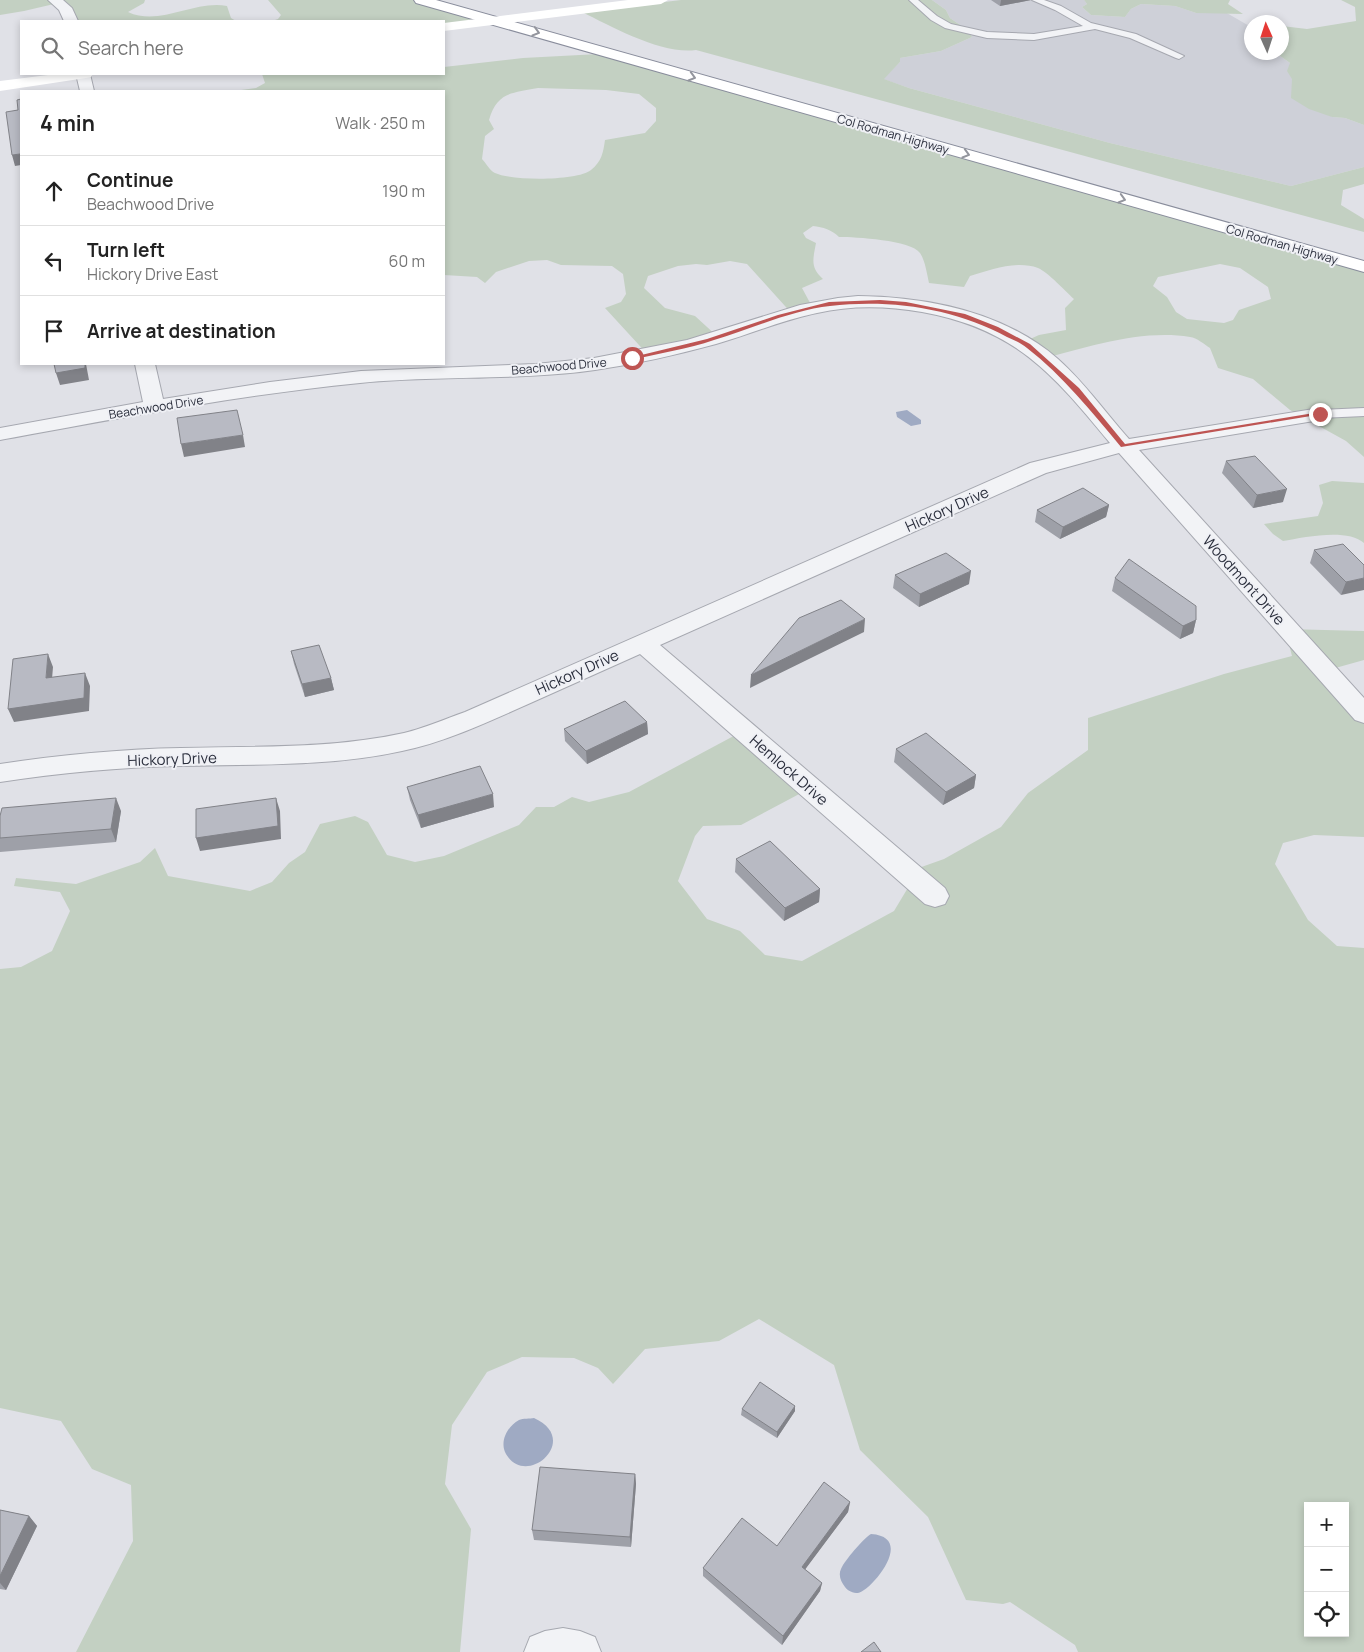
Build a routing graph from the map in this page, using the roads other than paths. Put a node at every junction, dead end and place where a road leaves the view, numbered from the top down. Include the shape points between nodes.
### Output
1 (56, 0) edge
2 (421, 0) edge
3 (471, 0) edge
4 (661, 0) edge
5 (913, 0) edge
6 (1036, 0) edge
7 (531, 16) junction
8 (71, 20) edge
9 (496, 21) junction
10 (1094, 26) junction
11 (445, 27) edge
12 (1179, 56) dead end
13 (77, 75) edge
14 (84, 75) edge
15 (0, 86) edge
16 (87, 90) edge
17 (1096, 175) dead end
18 (1364, 267) edge
19 (145, 365) edge
20 (154, 406) junction
21 (1364, 412) edge
22 (1320, 414) joint
23 (0, 434) edge
24 (1123, 446) junction
25 (642, 643) junction
26 (1364, 714) edge
27 (0, 773) edge
28 (936, 896) dead end
29 (545, 1652) edge
30 (580, 1652) edge

1 - 8 street via 66,8
2 - 9 main road, Col Rodman Highway
3 - 7 main road, Col Rodman Highway
4 - 7 main road
5 - 10 lane via 948,26 987,34 1034,37
6 - 10 lane
7 - 9 main road
7 - 17 main road, Col Rodman Highway
9 - 11 main road
9 -> 18 main road, Col Rodman Highway
10 - 12 lane via 1134,36
13 - 15 main road
14 - 16 street
19 - 20 street
20 - 23 street, Beachwood Drive
20 - 24 street, Beachwood Drive via 366,376 534,370 593,364 672,350 805,309 829,304 880,302 964,316 1028,345 1077,390
21 - 22 lane
22 - 24 street, Hickory Drive
24 - 25 street, Hickory Drive via 1038,468
24 - 26 street, Woodmont Drive
25 - 27 street, Hickory Drive via 474,718 403,742 306,756 148,758
25 - 28 street, Hemlock Drive
29 - 30 street via 563,1649

